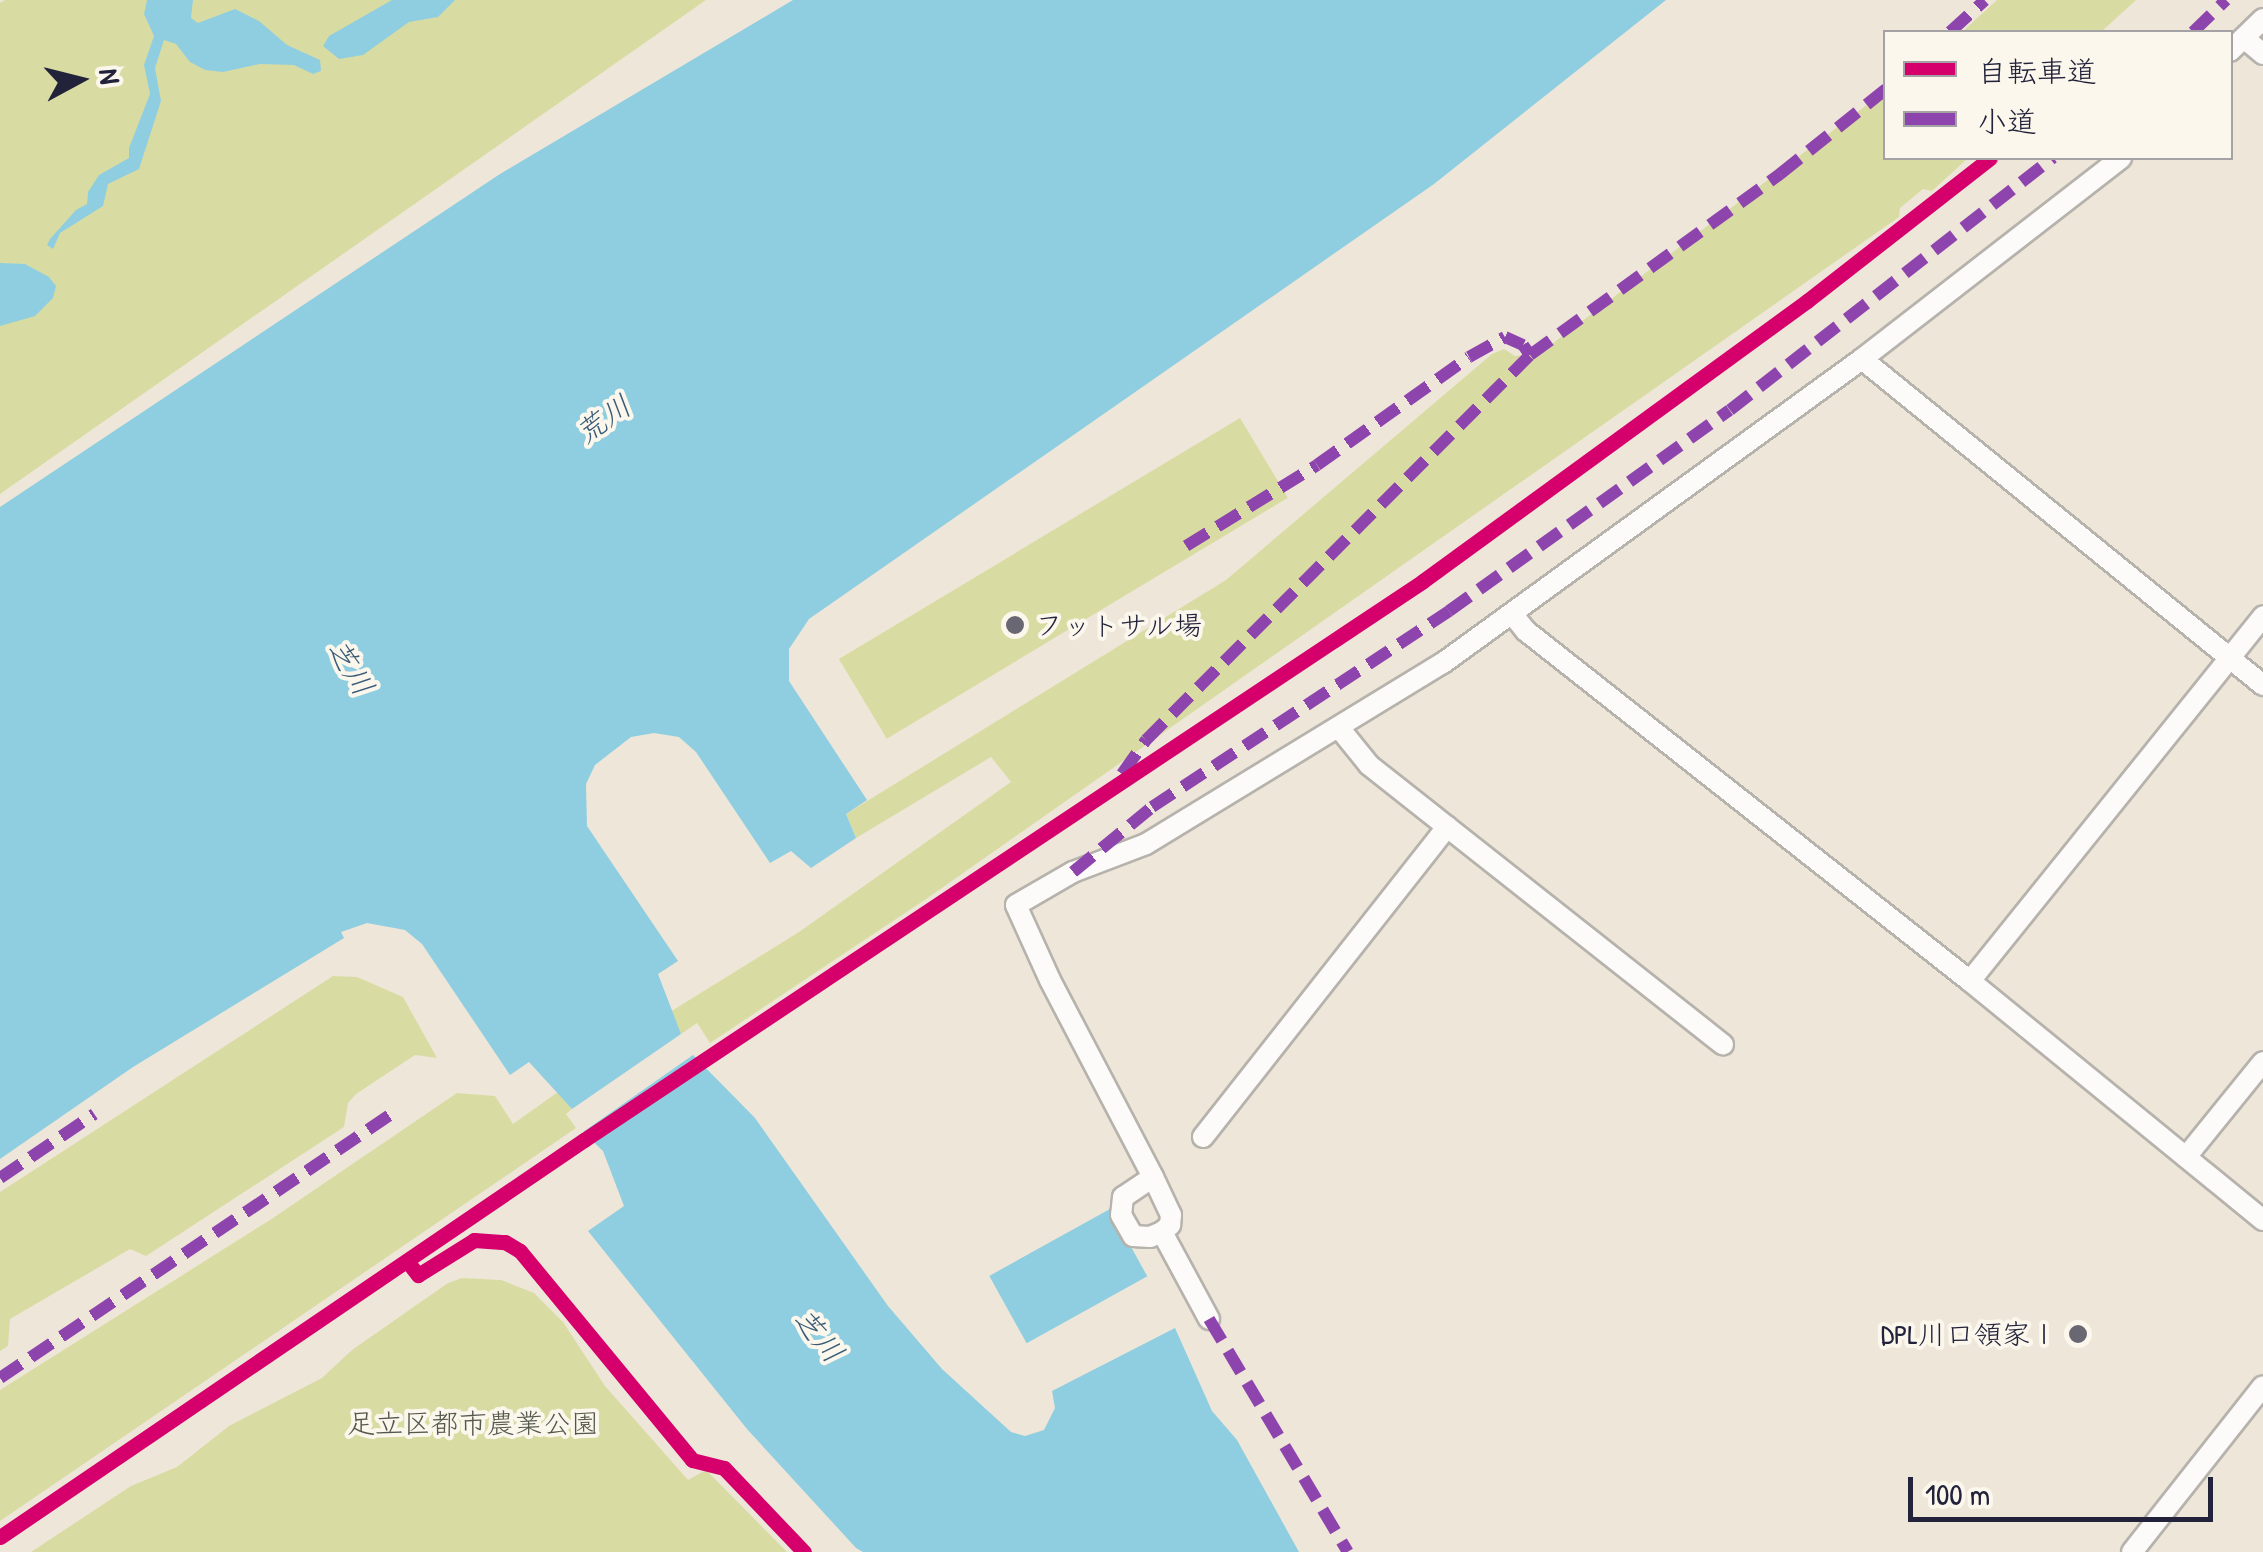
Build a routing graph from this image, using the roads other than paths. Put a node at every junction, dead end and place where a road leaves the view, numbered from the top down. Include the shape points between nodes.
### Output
1 (2263, 18) edge
2 (2237, 44) edge
3 (2263, 54) edge
4 (2118, 160) edge
5 (1862, 360) junction
6 (1512, 615) junction
7 (2263, 616) edge
8 (2230, 658) junction
9 (2263, 685) edge
10 (1340, 729) junction
11 (1446, 827) junction
12 (1970, 981) junction
13 (1723, 1045) dead end
14 (2263, 1062) edge
15 (1203, 1137) dead end
16 (2186, 1156) junction
17 (1153, 1178) junction
18 (2263, 1220) edge
19 (1162, 1232) junction
20 (1209, 1318) dead end
21 (2263, 1386) edge
22 (2132, 1552) edge

1 - 2 street
2 - 3 street
4 - 5 street
5 - 6 street
5 - 8 street
6 - 10 street
6 - 12 street
7 - 8 street
8 - 9 street
8 - 12 street
10 - 11 street via 1368,765
10 - 17 street via 1146,844 1073,872 1016,905
11 - 13 street
11 - 15 street
12 - 16 street
14 - 16 street
16 - 18 street
17 - 19 street via 1171,1214
17 - 19 street via 1122,1198 1121,1215 1134,1236
19 - 20 street
21 - 22 street

